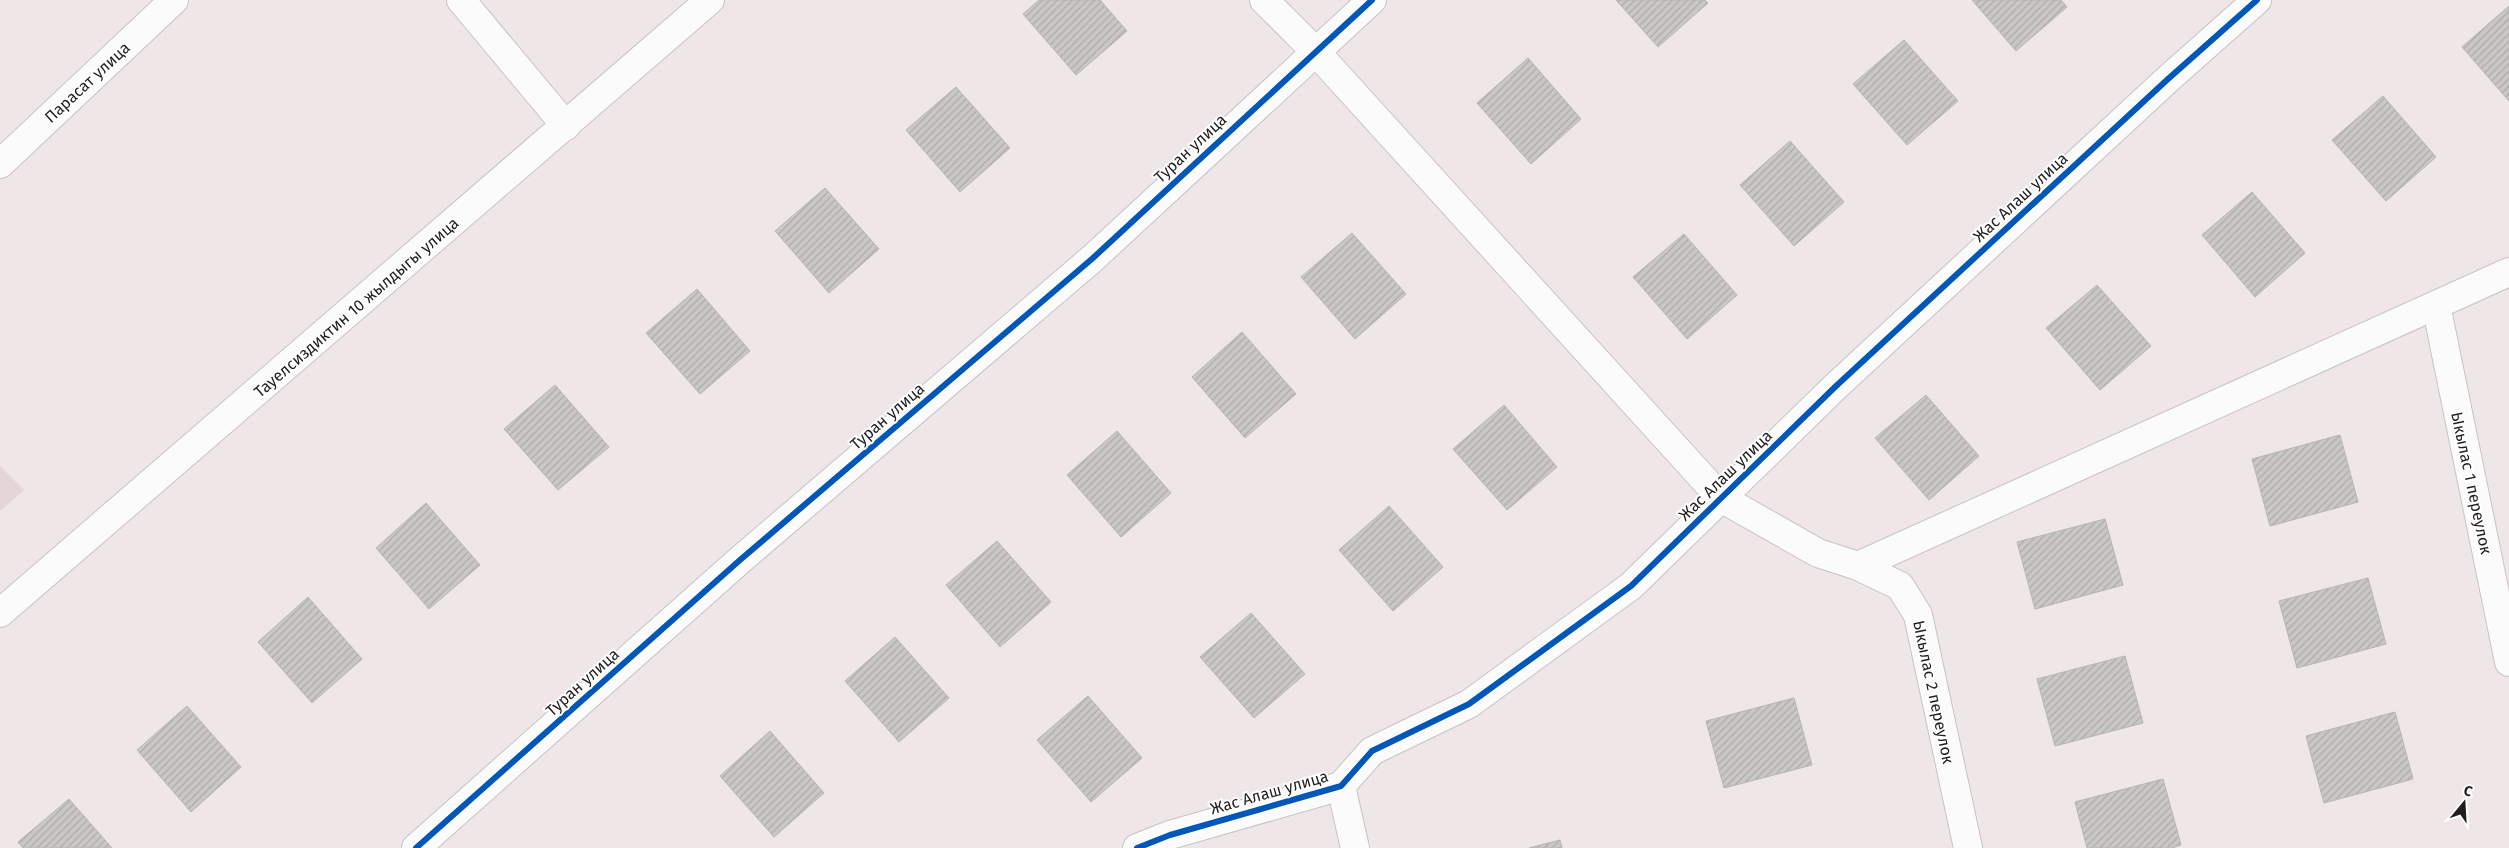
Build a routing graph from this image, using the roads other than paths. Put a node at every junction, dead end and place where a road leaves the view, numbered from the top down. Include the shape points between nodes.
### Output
1 (174, 0) edge
2 (461, 0) edge
3 (710, 0) edge
4 (1264, 0) edge
5 (1372, 0) edge
6 (2257, 0) edge
7 (1314, 51) junction
8 (566, 126) junction
9 (0, 164) edge
10 (2509, 272) edge
11 (2436, 305) junction
12 (1721, 498) junction
13 (1858, 566) junction
14 (0, 613) edge
15 (2509, 662) edge
16 (1341, 786) junction
17 (416, 848) edge
18 (1137, 848) edge
19 (1355, 848) edge
20 (1968, 848) edge

1 - 9 street, Парасат улица
2 - 8 street
3 - 8 street, Тауелсиздиктин 10 жылдыгы улица
4 - 7 street, Ыкылас 2 переулок
5 - 7 street, Туран улица
6 - 12 street, Жас Алаш улица via 1842,380
7 - 12 street, Ыкылас 2 переулок
7 - 17 street, Туран улица via 1092,258 740,560
8 - 14 street, Тауелсиздиктин 10 жылдыгы улица
10 - 11 street
11 - 13 street
11 - 15 street, Ыкылас 1 переулок
12 - 13 street, Ыкылас 2 переулок via 1818,554
12 - 16 street, Жас Алаш улица via 1630,586 1469,704 1372,751
13 - 20 street, Ыкылас 2 переулок via 1900,586 1918,615
16 - 18 street, Жас Алаш улица
16 - 19 street

